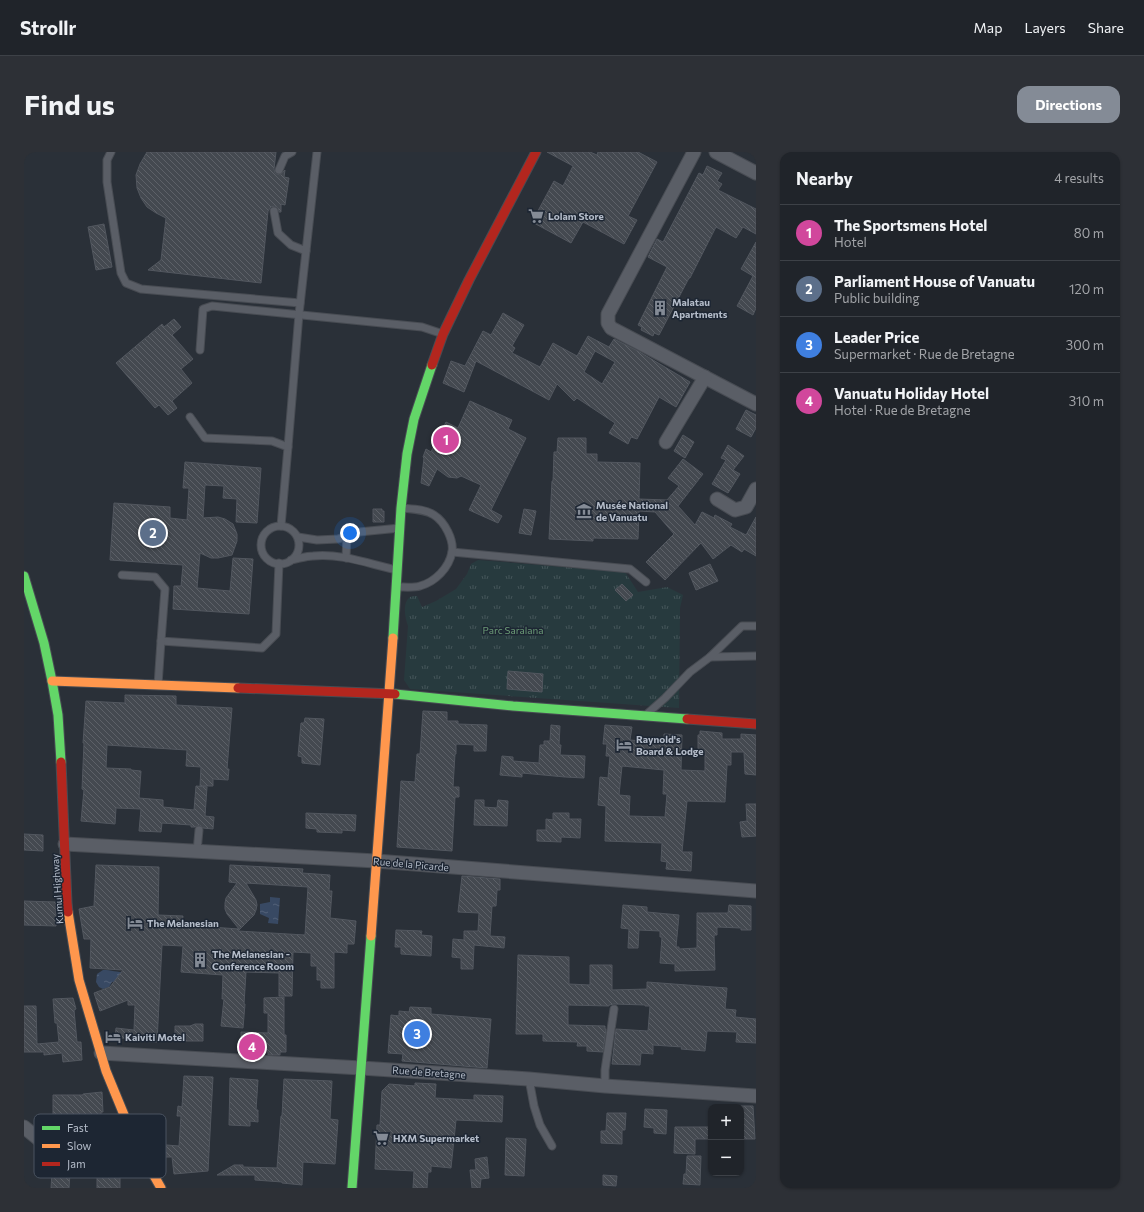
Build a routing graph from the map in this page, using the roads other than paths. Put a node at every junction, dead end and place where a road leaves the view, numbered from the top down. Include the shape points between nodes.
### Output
1 (111, 152) edge
2 (292, 152) edge
3 (317, 152) edge
4 (536, 152) edge
5 (694, 152) edge
6 (716, 152) edge
7 (279, 170) dead end
8 (756, 173) edge
9 (274, 211) dead end
10 (306, 251) junction
11 (300, 303) junction
12 (299, 314) junction
13 (443, 334) junction
14 (200, 350) dead end
15 (705, 377) junction
16 (756, 404) edge
17 (190, 418) dead end
18 (666, 442) dead end
19 (288, 447) junction
20 (756, 489) edge
21 (716, 500) dead end
22 (401, 508) junction
23 (281, 526) junction
24 (400, 528) junction
25 (347, 535) junction
26 (298, 537) junction
27 (452, 552) junction
28 (346, 558) junction
29 (291, 560) junction
30 (278, 564) junction
31 (398, 570) junction
32 (122, 575) dead end
33 (24, 576) edge
34 (646, 582) dead end
35 (397, 587) junction
36 (756, 626) edge
37 (161, 641) junction
38 (756, 656) edge
39 (710, 657) junction
40 (52, 681) junction
41 (158, 685) junction
42 (388, 693) junction
43 (645, 716) junction
44 (756, 724) edge
45 (199, 830) dead end
46 (65, 844) junction
47 (197, 851) junction
48 (376, 862) junction
49 (756, 891) edge
50 (614, 1009) dead end
51 (101, 1053) junction
52 (360, 1068) junction
53 (529, 1079) junction
54 (605, 1086) junction
55 (756, 1096) edge
56 (124, 1114) edge
57 (24, 1127) edge
58 (34, 1136) edge
59 (552, 1146) dead end
60 (155, 1178) edge
61 (161, 1188) edge
62 (352, 1188) edge

1 - 11 lane via 107,160 107,182 121,273 126,283 141,289
2 - 7 lane via 285,156
3 - 10 lane
4 - 13 street
5 - 15 street via 608,314 608,323 611,328
6 - 8 street
9 - 10 lane via 278,233 291,245
10 - 11 lane
11 - 12 lane
12 - 13 lane via 422,327
12 - 14 lane via 212,306 203,309
12 - 19 lane
13 - 22 street via 414,419
15 - 16 street
15 - 18 street
17 - 19 lane via 205,438 272,442
19 - 23 lane
20 - 21 street via 746,507 735,510
22 - 24 street
22 - 27 lane via 420,509 434,515 450,535
23 - 26 lane via 290,529
23 - 30 lane via 272,528 262,541 267,558
24 - 25 lane
24 - 31 street
25 - 26 lane via 338,539 317,540
25 - 28 lane
26 - 29 lane via 297,553
27 - 34 lane via 630,569
27 - 35 lane via 448,564 435,580 419,587
28 - 29 lane via 312,556
28 - 31 lane
29 - 30 lane
30 - 37 lane via 276,634 262,648
31 - 35 street
32 - 37 lane via 155,577 165,589
33 - 40 street, Kumul Highway via 44,643
35 - 42 street
36 - 39 lane via 742,626
37 - 41 lane
38 - 39 lane
39 - 43 lane via 690,672
40 - 41 street
40 - 46 street, Kumul Highway via 58,721
41 - 42 street
42 - 43 street
42 - 48 street
43 - 44 street
45 - 47 lane
46 - 47 street, Rue de la Picarde
46 - 51 street, Kumul Highway via 67,903 79,980
47 - 48 street, Rue de la Picarde
48 - 49 street, Rue de la Picarde
48 - 52 street
50 - 54 lane
51 - 52 street, Rue de Bretagne
51 - 56 street, Kumul Highway
52 - 53 street, Rue de Bretagne
52 - 62 street
53 - 54 street, Rue de Bretagne
53 - 59 lane via 540,1125
54 - 55 street, Rue de Bretagne
57 - 58 street
60 - 61 street, Kumul Highway

